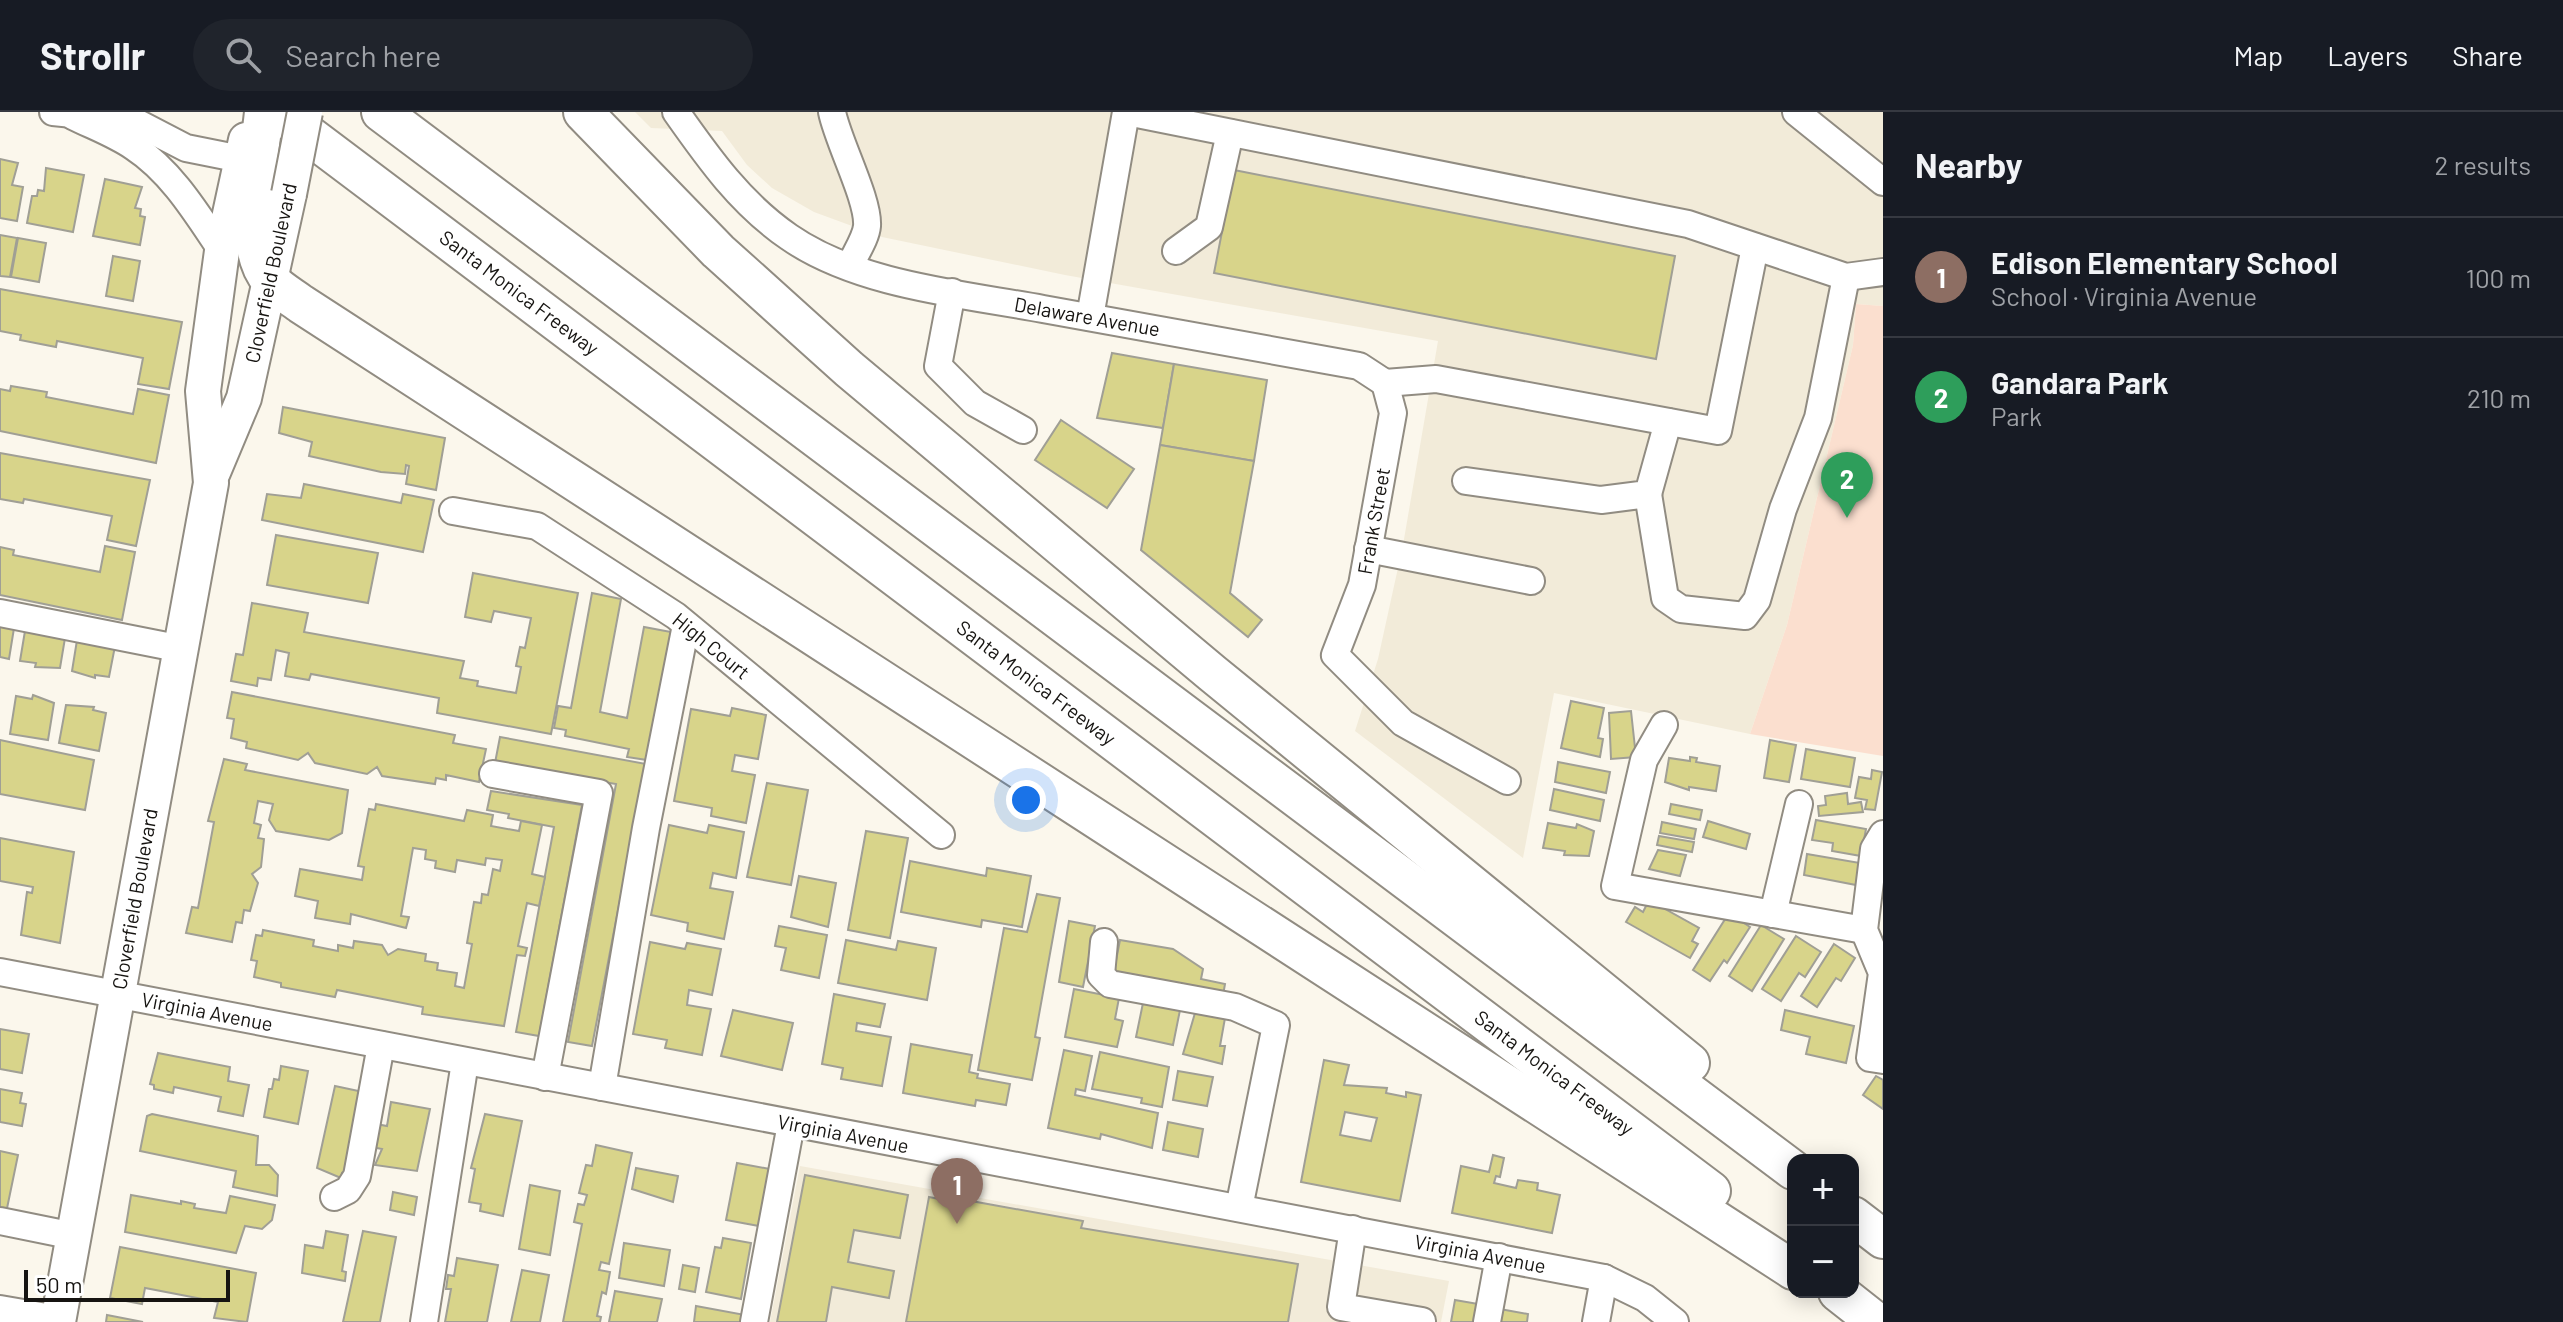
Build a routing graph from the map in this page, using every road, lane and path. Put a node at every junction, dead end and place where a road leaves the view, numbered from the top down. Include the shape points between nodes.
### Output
1 (253, 112) edge
2 (264, 112) edge
3 (278, 112) edge
4 (305, 112) edge
5 (381, 112) edge
6 (583, 112) edge
7 (676, 112) edge
8 (832, 112) edge
9 (1127, 112) edge
10 (1796, 112) edge
11 (63, 114) edge
12 (1230, 133) junction
13 (250, 165) junction
14 (1883, 182) edge
15 (1755, 247) junction
16 (222, 251) junction
17 (1176, 251) dead end
18 (850, 266) junction
19 (1883, 272) edge
20 (1846, 277) junction
21 (271, 281) junction
22 (952, 292) junction
23 (1090, 317) junction
24 (1385, 383) junction
25 (1668, 422) junction
26 (1023, 430) dead end
27 (212, 476) junction
28 (1466, 481) dead end
29 (1648, 494) junction
30 (453, 511) dead end
31 (1368, 549) junction
32 (1531, 581) dead end
33 (0, 613) edge
34 (686, 625) junction
35 (182, 649) junction
36 (1664, 725) dead end
37 (493, 774) dead end
38 (1507, 781) dead end
39 (1799, 804) dead end
40 (1883, 834) edge
41 (941, 835) dead end
42 (1773, 914) junction
43 (1864, 930) junction
44 (1104, 942) dead end
45 (0, 972) edge
46 (117, 995) junction
47 (381, 1045) junction
48 (1876, 1059) edge
49 (465, 1062) junction
50 (545, 1077) junction
51 (602, 1087) junction
52 (791, 1124) junction
53 (1787, 1164) edge
54 (1787, 1165) edge
55 (334, 1197) dead end
56 (1239, 1208) junction
57 (0, 1221) edge
58 (1859, 1221) edge
59 (1353, 1229) junction
60 (74, 1236) junction
61 (1883, 1239) edge
62 (1787, 1250) edge
63 (1499, 1257) junction
64 (1787, 1266) edge
65 (1604, 1278) junction
66 (0, 1309) edge
67 (58, 1321) edge
68 (1422, 1321) edge
69 (424, 1322) edge
70 (754, 1322) edge
71 (1487, 1322) edge
72 (1596, 1322) edge
73 (1675, 1322) edge

1 - 13 main road, Cloverfield Boulevard
2 - 13 highway
3 - 62 highway, Santa Monica Freeway
4 - 21 main road, Cloverfield Boulevard, bridge
5 - 54 highway
6 - 53 highway via 718,251 849,369 1703,1074
7 - 18 street, Delaware Avenue via 716,169 754,210 791,239
8 - 18 street via 867,227
9 - 12 street
9 - 23 street
10 - 14 street
11 - 13 street via 132,120 186,148
11 - 16 street via 136,148 157,166 186,197
12 - 15 street via 1688,224
12 - 17 street via 1209,227
13 - 16 main road, Cloverfield Boulevard
13 - 21 highway via 254,231
15 - 20 street
15 - 25 street via 1718,431
16 - 27 main road, Cloverfield Boulevard via 203,391
18 - 22 street, Delaware Avenue
19 - 20 street
20 - 29 street via 1818,418 1783,509 1757,600 1745,616 1681,609 1665,598
21 - 27 main road, Cloverfield Boulevard via 244,398
21 - 64 highway
22 - 23 street, Delaware Avenue
22 - 26 street via 938,366 975,403
23 - 24 street, Delaware Avenue via 1359,366
24 - 25 street via 1436,379
24 - 31 street, Frank Street via 1393,413
25 - 29 street
27 - 35 main road, Cloverfield Boulevard
28 - 29 street via 1601,500
30 - 34 street, High Court via 537,526
31 - 32 street
31 - 38 street, Frank Street via 1362,585 1335,655 1403,723
33 - 35 street
34 - 41 street, High Court
34 - 51 street
35 - 46 main road, Cloverfield Boulevard
36 - 42 street via 1644,760 1615,886
37 - 50 street via 599,793
39 - 42 street
40 - 43 street via 1874,849
42 - 43 street
43 - 48 street via 1882,973
44 - 56 street via 1101,975 1110,984 1235,1007 1271,1020 1278,1029
45 - 46 street, Virginia Avenue
46 - 47 street, Virginia Avenue
46 - 60 main road, Cloverfield Boulevard
47 - 49 street, Virginia Avenue
47 - 55 street via 357,1176 348,1190
49 - 50 street, Virginia Avenue
49 - 69 street
50 - 51 street, Virginia Avenue
51 - 52 street, Virginia Avenue
52 - 56 street, Virginia Avenue
52 - 70 street
56 - 59 street, Virginia Avenue
57 - 60 street
58 - 61 highway
59 - 63 street, Virginia Avenue
59 - 68 street via 1341,1307
60 - 67 main road, Cloverfield Boulevard
63 - 65 street, Virginia Avenue
63 - 71 street
65 - 72 street
65 - 73 street, Virginia Avenue via 1645,1298
66 - 67 street

